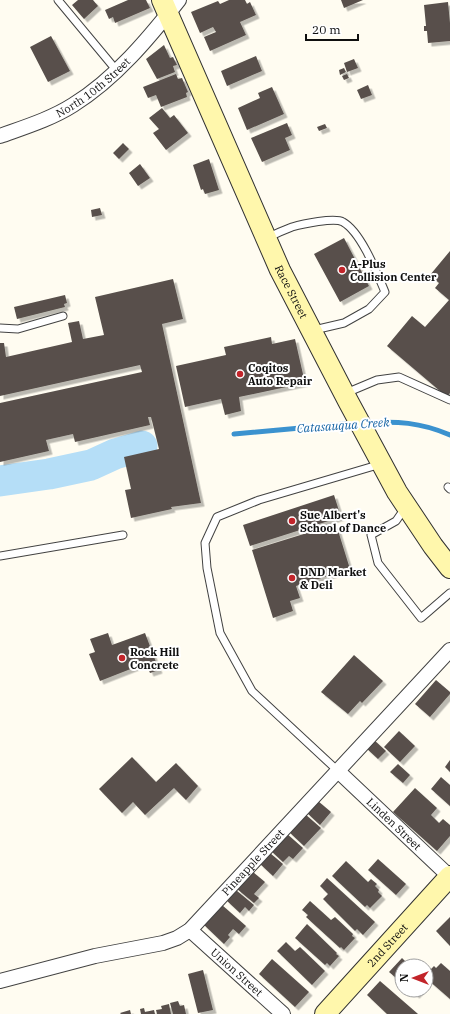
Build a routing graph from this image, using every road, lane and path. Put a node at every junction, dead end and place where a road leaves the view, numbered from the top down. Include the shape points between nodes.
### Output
1 (58, 0) edge
2 (170, 4) edge
3 (117, 71) junction
4 (0, 136) edge
5 (266, 238) junction
6 (63, 316) dead end
7 (0, 328) edge
8 (312, 330) junction
9 (346, 397) junction
10 (450, 400) edge
11 (378, 457) junction
12 (406, 506) junction
13 (123, 535) dead end
14 (0, 556) edge
15 (450, 568) edge
16 (450, 593) edge
17 (450, 650) edge
18 (338, 771) junction
19 (450, 877) edge
20 (190, 930) junction
21 (0, 981) edge
22 (283, 1014) edge
23 (326, 1014) edge

1 - 3 lane
2 - 3 street, North 10th Street
2 - 5 main road, Race Street
3 - 4 street, North 10th Street via 73,106
5 - 8 main road, Race Street
5 - 8 lane via 292,227 326,220 342,221 354,231 373,264 385,292 369,308 344,323
6 - 7 lane via 18,329
8 - 9 main road, Race Street
9 - 10 lane via 377,380 399,377
9 - 11 main road, Race Street
11 - 12 main road, Race Street
11 - 18 lane via 217,517 205,543 207,568 220,633 252,691
12 - 15 main road, Race Street
12 - 16 lane via 396,521 371,535 378,563 421,618
13 - 14 lane
17 - 18 street, Pineapple Street
18 - 19 street, Linden Street
18 - 20 street, Pineapple Street
19 - 23 main road, 2nd Street
20 - 21 street, Pineapple Street via 163,943 95,956
20 - 22 street, Union Street

